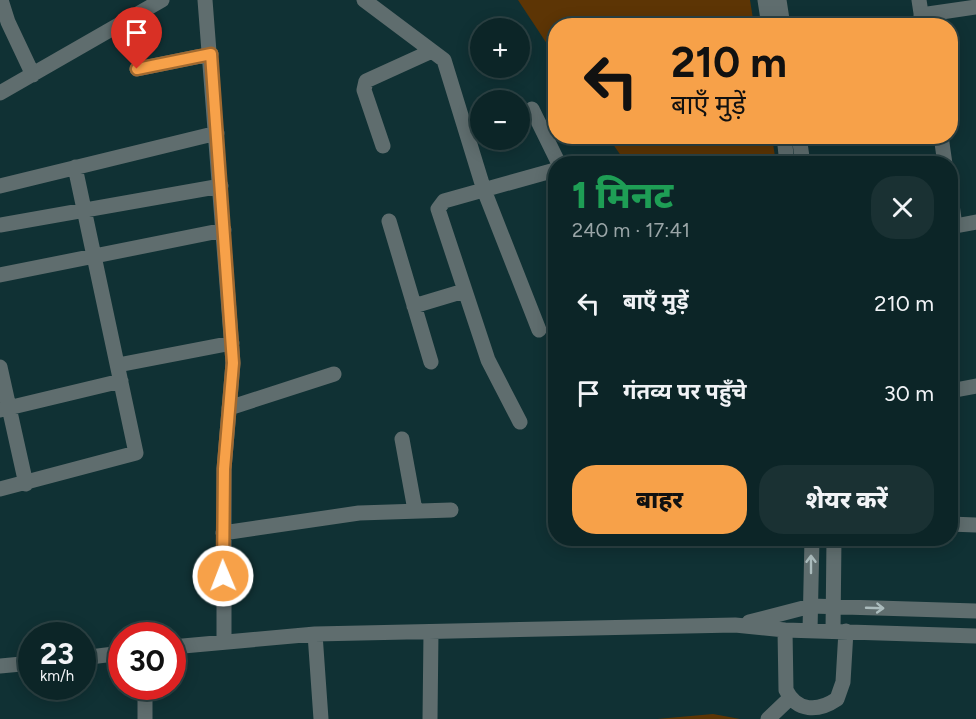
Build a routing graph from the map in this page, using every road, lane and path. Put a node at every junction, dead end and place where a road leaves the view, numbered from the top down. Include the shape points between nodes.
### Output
1 (1, 0) edge
2 (205, 0) edge
3 (765, 0) edge
4 (779, 0) edge
5 (160, 1) edge
6 (371, 2) edge
7 (976, 7) edge
8 (921, 13) edge
9 (767, 18) edge
10 (782, 18) edge
11 (432, 51) junction
12 (211, 54) junction
13 (137, 69) dead end
14 (33, 75) junction
15 (0, 93) edge
16 (532, 109) dead end
17 (217, 133) junction
18 (548, 142) edge
19 (383, 146) dead end
20 (75, 167) junction
21 (548, 172) edge
22 (0, 186) edge
23 (221, 186) junction
24 (484, 190) junction
25 (85, 208) junction
26 (389, 221) dead end
27 (976, 222) edge
28 (0, 225) edge
29 (958, 225) edge
30 (224, 231) junction
31 (95, 256) junction
32 (0, 275) edge
33 (464, 291) junction
34 (414, 306) junction
35 (539, 330) dead end
36 (232, 343) junction
37 (431, 362) dead end
38 (118, 365) junction
39 (0, 368) edge
40 (334, 374) dead end
41 (121, 381) junction
42 (976, 386) edge
43 (958, 389) edge
44 (230, 408) junction
45 (5, 409) edge
46 (520, 422) dead end
47 (402, 439) dead end
48 (26, 483) junction
49 (0, 489) edge
50 (416, 510) junction
51 (451, 510) dead end
52 (958, 524) edge
53 (976, 525) edge
54 (223, 533) junction
55 (812, 546) edge
56 (834, 546) edge
57 (811, 606) junction
58 (835, 606) junction
59 (976, 612) edge
60 (735, 625) junction
61 (785, 630) junction
62 (810, 631) junction
63 (840, 631) junction
64 (431, 632) junction
65 (315, 634) junction
66 (976, 636) edge
67 (224, 642) junction
68 (186, 646) edge
69 (18, 664) edge
70 (0, 666) edge
71 (790, 698) junction
72 (145, 700) edge
73 (822, 714) edge
74 (145, 719) edge
75 (321, 719) edge
76 (430, 719) edge
77 (768, 719) edge

1 - 14 street
2 - 12 street
3 - 9 street
4 - 10 street
5 - 14 street
6 - 11 street
7 - 8 street
11 - 19 street via 366,81 364,90
11 - 24 street via 444,60
12 - 13 street
12 - 17 street
14 - 15 street
16 - 18 street
17 - 20 street
17 - 23 street
20 - 22 street
20 - 25 street
21 - 24 street
23 - 25 street
23 - 30 street
24 - 33 street via 444,201 438,209
24 - 35 street
25 - 28 street
25 - 31 street
26 - 34 street
27 - 29 street
30 - 31 street
30 - 36 street
31 - 32 street
31 - 38 street
33 - 34 street
33 - 46 street via 488,360
34 - 37 street
36 - 38 street
36 - 44 street
38 - 41 street
39 - 45 street
40 - 44 street
41 - 45 street
41 - 48 street via 136,453
42 - 43 street
44 - 54 street
45 - 48 street
47 - 50 street
48 - 49 street
50 - 51 street
50 - 54 street via 359,513
52 - 53 street
54 - 67 street
57 -> 55 street
56 - 58 street
57 - 58 street
57 - 60 street
57 - 62 street
58 -> 59 street
58 - 63 street
60 - 61 street
60 - 64 street
61 - 62 street
61 - 71 street via 785,681
62 - 63 street
63 - 66 street
63 - 73 street via 843,682 837,699
64 - 65 street
64 - 76 street
65 - 67 street
65 - 75 street
67 - 68 street
69 - 70 street
71 - 73 street
71 - 77 street
72 - 74 street

